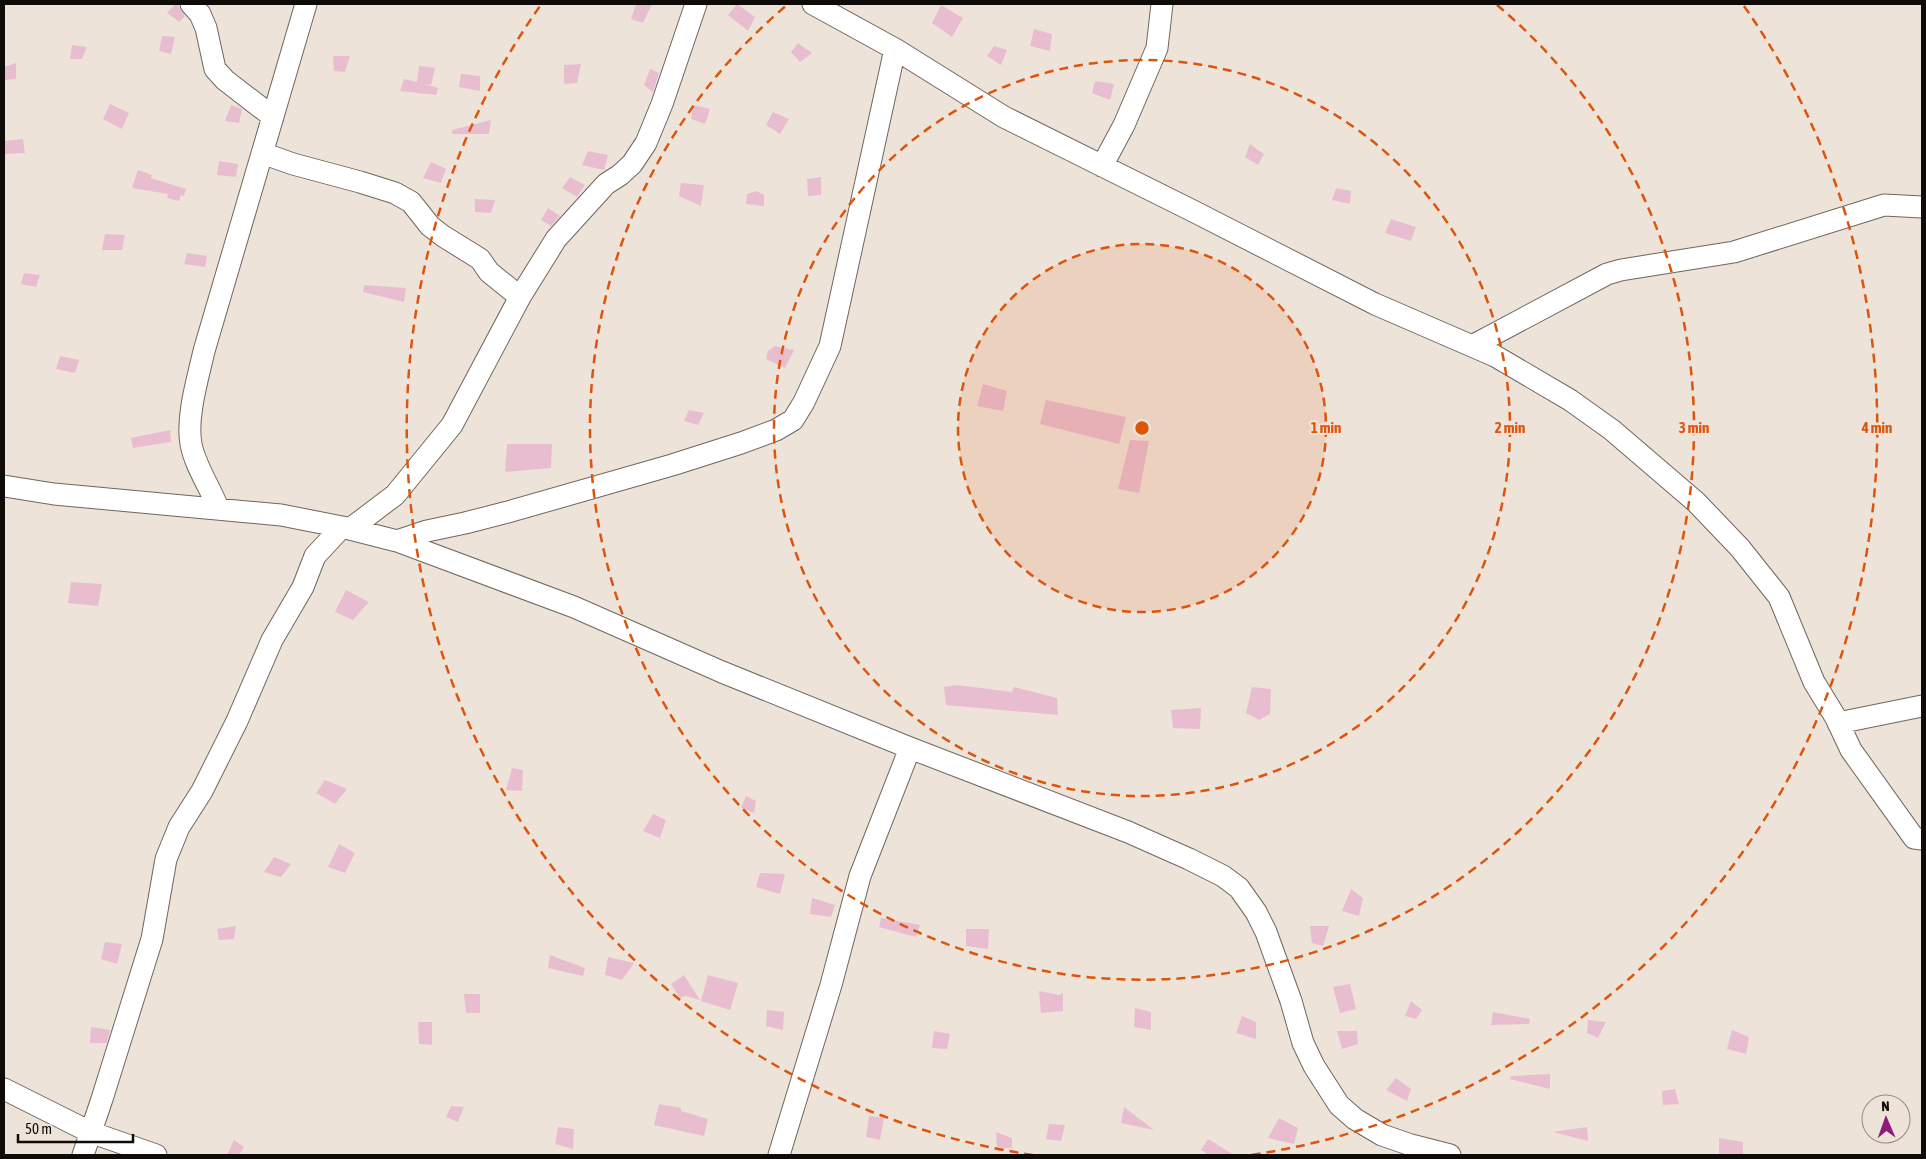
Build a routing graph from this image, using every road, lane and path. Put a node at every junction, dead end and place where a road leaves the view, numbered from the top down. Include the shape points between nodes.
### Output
1 (191, 4) edge
2 (306, 4) edge
3 (696, 4) edge
4 (813, 4) edge
5 (1162, 4) edge
6 (895, 49) junction
7 (273, 117) junction
8 (262, 153) junction
9 (1102, 166) junction
10 (1922, 207) edge
11 (520, 297) junction
12 (1472, 346) junction
13 (4, 486) edge
14 (218, 508) junction
15 (298, 518) junction
16 (346, 528) junction
17 (397, 541) junction
18 (315, 556) junction
19 (1922, 706) edge
20 (1838, 724) junction
21 (910, 748) junction
22 (1922, 839) edge
23 (4, 1090) edge
24 (90, 1132) junction
25 (83, 1155) edge
26 (156, 1155) edge
27 (779, 1155) edge
28 (1450, 1155) edge

1 - 7 street via 206,28 215,69
2 - 7 street
3 - 11 street via 646,143 632,164 606,184 556,239
4 - 6 street
5 - 9 street via 1157,48 1124,125
6 - 9 street via 1004,117
6 - 17 street via 830,346 793,420 776,430 698,457
7 - 8 street
8 - 11 street via 396,193 411,202 430,226 480,259 489,272
8 - 14 street via 204,351 192,409 191,445
9 - 12 street via 1375,304
10 - 12 street via 1884,205 1734,252 1638,266 1607,274
11 - 16 street via 452,425 395,495
12 - 20 street via 1570,400 1612,430 1696,502 1740,548 1779,597 1814,682
13 - 14 street via 54,494
14 - 15 street
15 - 16 street
15 - 18 street
16 - 17 street
16 - 18 street
17 - 21 street via 574,607 722,672
18 - 24 street via 303,587 272,640 232,730 166,859 152,939
19 - 20 street
20 - 22 street via 1851,750 1914,838
21 - 27 street via 860,876 831,985
21 - 28 street via 1128,832 1223,876 1239,888 1266,932 1303,1043 1339,1105 1382,1135
23 - 24 street
24 - 25 street
24 - 26 street

